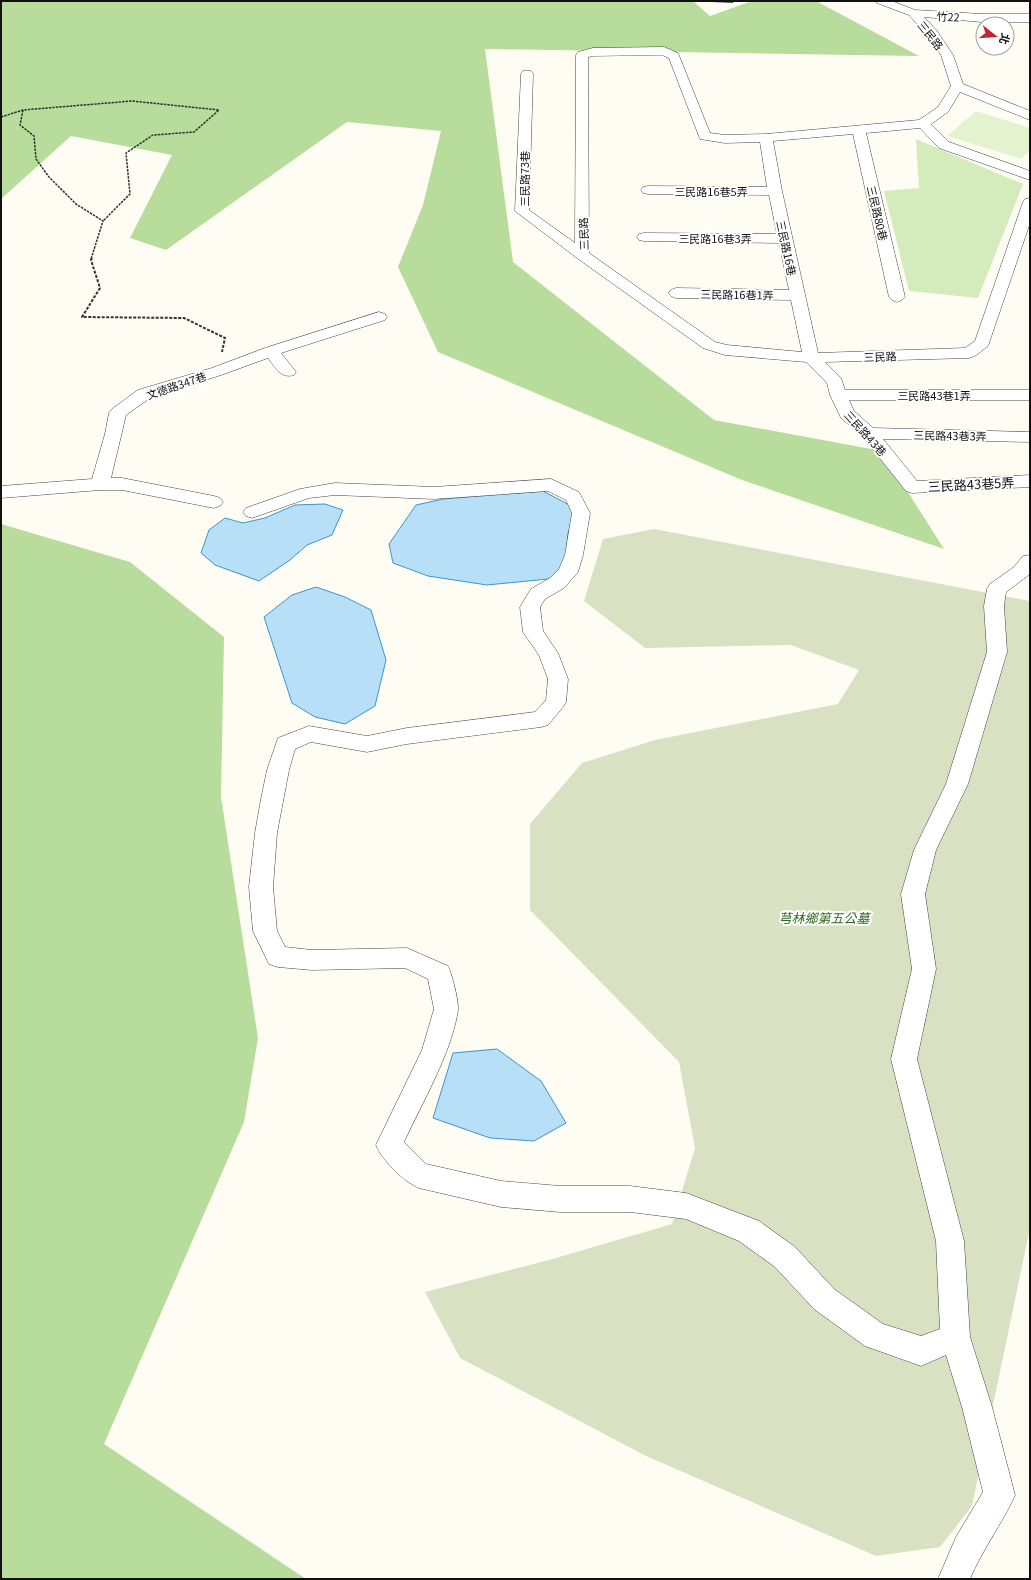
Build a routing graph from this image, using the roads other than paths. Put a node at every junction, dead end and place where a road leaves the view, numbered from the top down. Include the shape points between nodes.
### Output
1 (881, 1) edge
2 (913, 13) junction
3 (1030, 18) edge
4 (526, 74) dead end
5 (957, 86) junction
6 (1030, 116) edge
7 (923, 124) junction
8 (859, 130) junction
9 (766, 138) junction
10 (1030, 176) edge
11 (648, 190) dead end
12 (775, 191) junction
13 (1030, 202) edge
14 (644, 237) dead end
15 (785, 238) junction
16 (582, 255) junction
17 (676, 293) dead end
18 (797, 295) junction
19 (898, 297) dead end
20 (379, 317) dead end
21 (271, 351) junction
22 (811, 358) junction
23 (288, 372) dead end
24 (838, 395) junction
25 (1030, 395) edge
26 (869, 433) junction
27 (1030, 437) edge
28 (1030, 481) edge
29 (100, 484) junction
30 (912, 487) joint
31 (1, 492) edge
32 (214, 502) dead end
33 (252, 512) dead end
34 (1030, 561) edge
35 (955, 1338) junction
36 (954, 1579) edge

1 - 2 street, 三民路 / 竹22
2 - 3 street, 竹22 / 竹22 via 982,18
2 - 5 street, 三民路 via 933,34 947,56
4 - 16 street, 三民路73巷 via 522,211
5 - 6 street
5 - 7 street via 943,109
7 - 8 street, 三民路
7 - 10 street via 944,144
8 - 9 street, 三民路
8 - 19 street, 三民路80巷
9 - 12 street, 三民路16巷
9 - 16 street, 三民路 via 724,139 705,136 674,56 664,50 592,52 582,55
11 - 12 street, 三民路16巷5弄
12 - 15 street, 三民路16巷
13 - 22 street, 三民路 via 982,343 973,350 968,353
14 - 15 street, 三民路16巷3弄
15 - 18 street, 三民路16巷
16 - 22 street, 三民路 via 709,345 725,350
17 - 18 street, 三民路16巷1弄
18 - 22 street, 三民路16巷
20 - 21 street, 文德路347巷
21 - 23 street
21 - 29 street, 文德路347巷 via 144,394 118,413
22 - 24 street, 三民路43巷 via 835,382
24 - 25 street, 三民路43巷1弄
24 - 26 street, 三民路43巷 via 847,414
26 - 27 street, 三民路43巷3弄
26 - 30 street, 三民路43巷
28 - 30 street, 三民路43巷5弄
29 - 31 street
29 - 32 street via 122,484
33 - 35 street via 306,493 335,489 434,493 551,485 573,496 581,513 574,555 568,572 557,583 538,594 530,607 533,632 548,653 558,679 556,702 542,718 407,736 367,744 309,734 286,744 278,770 266,833 261,887 265,931 278,957 312,960 407,958 439,973 446,1009 434,1051 389,1145 419,1175 501,1194 560,1199 630,1199 686,1206 749,1230 785,1257 824,1299 875,1336 920,1351
34 - 35 street via 1021,572 997,589 994,606 997,652 957,784 925,850 913,894 924,969 904,1059 950,1241
35 - 36 street via 977,1407 999,1495 967,1548

